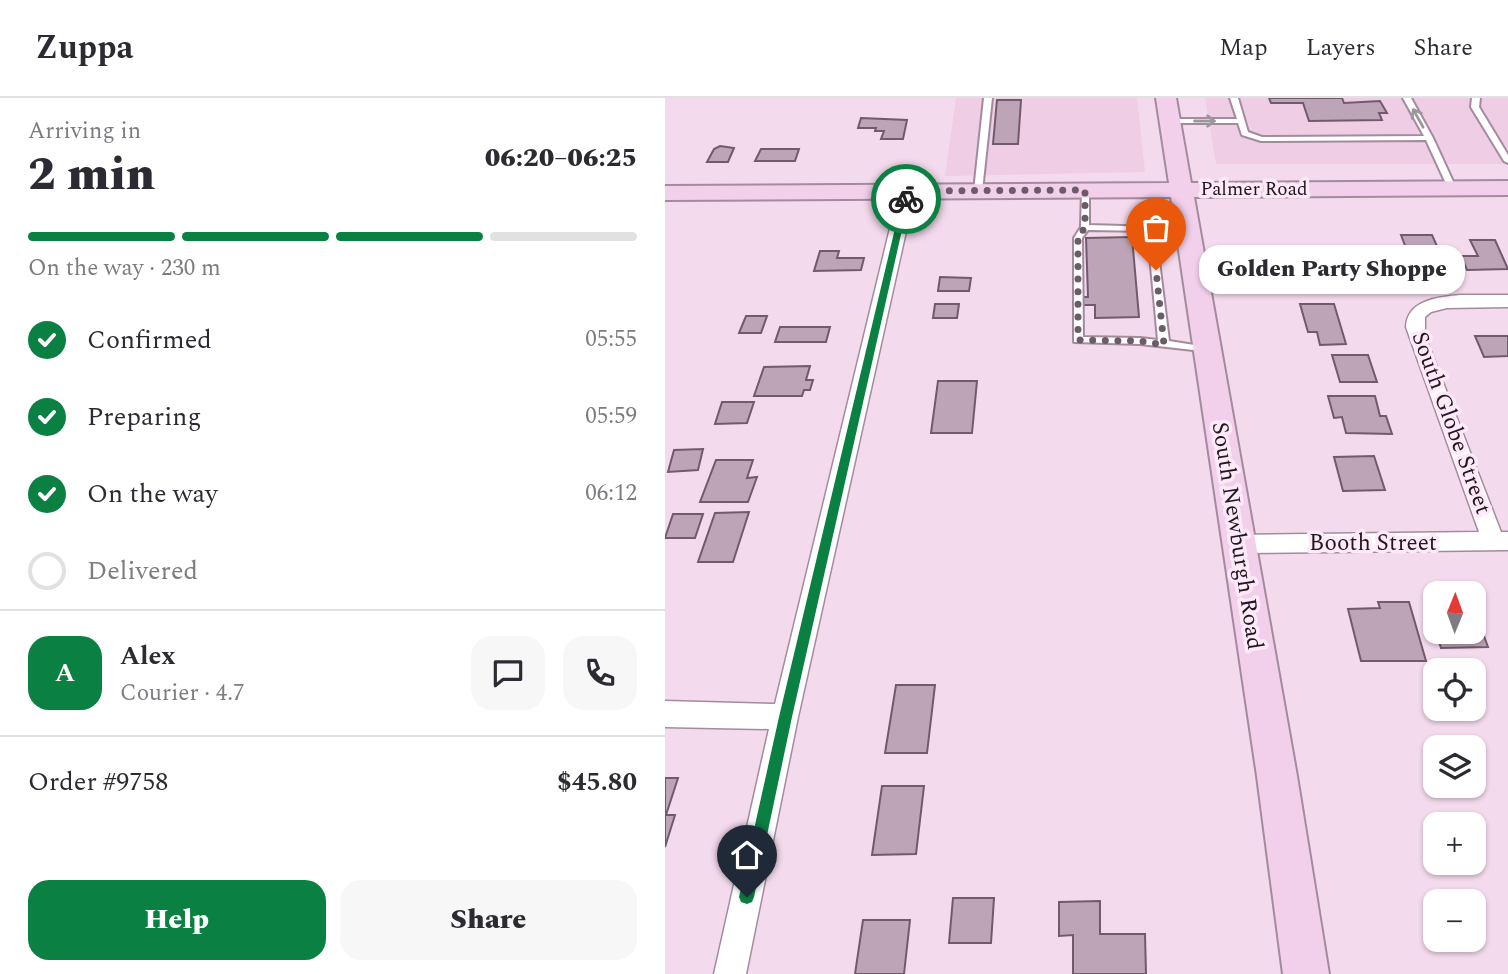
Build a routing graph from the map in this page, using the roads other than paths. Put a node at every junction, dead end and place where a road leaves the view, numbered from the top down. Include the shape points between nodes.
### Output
1 (988, 98) edge
2 (1166, 98) edge
3 (1234, 98) edge
4 (1407, 98) edge
5 (1476, 98) edge
6 (1170, 121) junction
7 (1240, 121) junction
8 (1429, 138) junction
9 (1508, 160) edge
10 (1452, 188) junction
11 (1508, 188) edge
12 (1180, 189) junction
13 (1085, 190) junction
14 (907, 191) junction
15 (978, 191) junction
16 (665, 193) edge
17 (1085, 227) junction
18 (1154, 230) junction
19 (1189, 230) junction
20 (1508, 301) edge
21 (1164, 345) junction
22 (1207, 350) junction
23 (1501, 542) edge
24 (1239, 544) junction
25 (665, 714) edge
26 (785, 717) junction
27 (730, 974) edge
28 (1306, 974) edge

1 - 15 lane
2 - 6 main road, South Newburgh Road
3 - 7 lane
8 -> 4 lane
5 - 9 lane via 1475,107
6 -> 7 lane
6 - 12 main road, South Newburgh Road
7 - 8 lane via 1245,133 1261,139
8 - 10 lane
10 - 11 main road, Palmer Road
10 - 12 main road, Palmer Road
12 - 13 main road, Palmer Road
12 - 19 main road, South Newburgh Road
13 - 15 main road, Palmer Road
13 - 17 lane
14 - 15 main road, Palmer Road
14 - 16 main road, Palmer Road
14 - 26 street
17 - 18 lane
17 - 21 lane via 1078,238 1078,340
18 - 19 lane
18 - 21 lane
19 - 22 main road, South Newburgh Road
20 - 23 street, South Globe Street via 1434,304 1421,311 1414,323
21 - 22 lane
22 - 24 main road, South Newburgh Road
23 - 24 street, Booth Street
24 - 28 main road, South Newburgh Road
25 - 26 street
26 - 27 street

